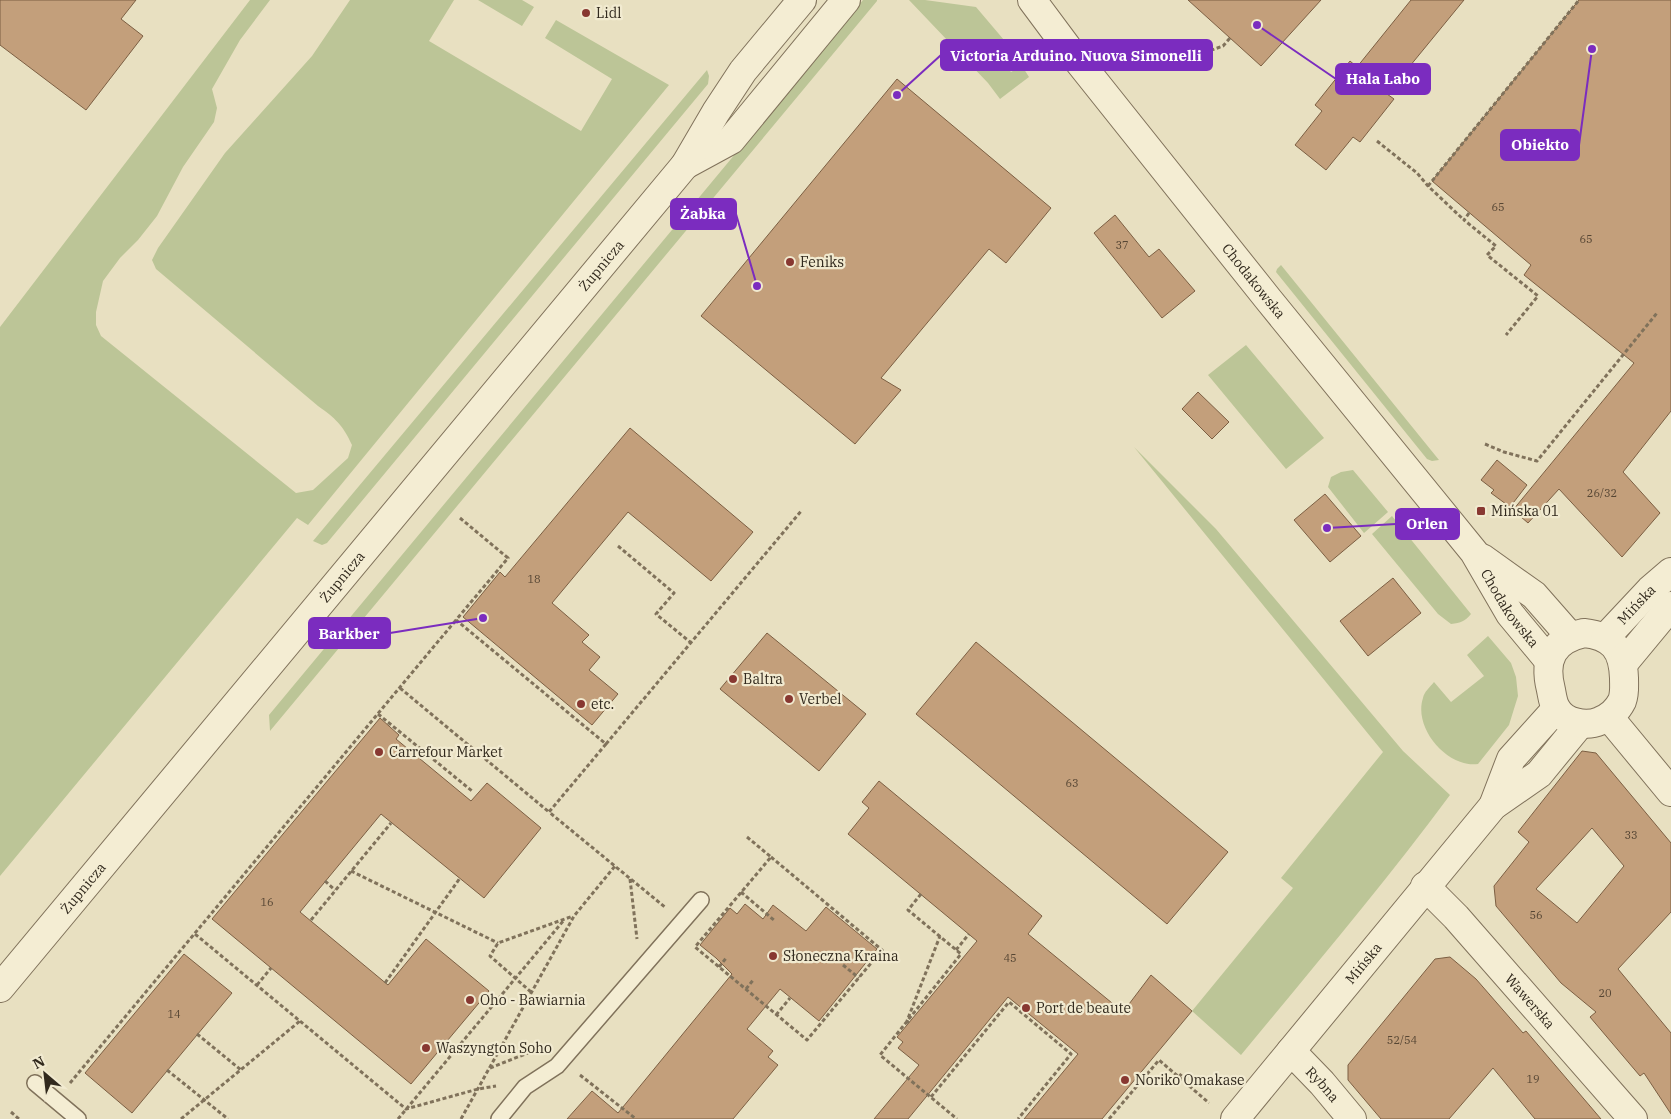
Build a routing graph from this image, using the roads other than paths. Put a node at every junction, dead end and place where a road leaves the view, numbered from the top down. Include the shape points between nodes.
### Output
1 (802, 0) edge
2 (846, 0) edge
3 (1031, 3) edge
4 (685, 165) junction
5 (1474, 552) junction
6 (1671, 572) edge
7 (1671, 606) edge
8 (1570, 636) junction
9 (1605, 638) junction
10 (1549, 660) junction
11 (1623, 664) junction
12 (1556, 709) junction
13 (1609, 717) junction
14 (1580, 724) junction
15 (1667, 779) edge
16 (1493, 806) junction
17 (1425, 886) junction
18 (701, 900) dead end
19 (0, 988) edge
20 (1291, 1051) junction
21 (35, 1083) dead end
22 (78, 1119) edge
23 (499, 1119) edge
24 (1235, 1119) edge
25 (1352, 1119) edge
26 (1633, 1119) edge

1 - 4 street, Żupnicza via 743,71
2 - 4 street, Żupnicza via 731,140
3 - 5 street, Chodakowska
4 - 19 street, Żupnicza
5 - 8 street, Chodakowska via 1534,595
5 - 10 street, Chodakowska via 1510,614
6 - 9 street, Mińska
7 - 11 street, Mińska
8 - 9 street via 1584,633
8 - 10 street via 1559,643
9 - 11 street via 1614,645
10 - 12 street via 1548,680
11 - 13 street via 1624,694 1619,708
12 - 14 street via 1566,719
12 - 16 street, Mińska via 1511,759
13 - 14 street via 1595,723
13 - 15 street
14 - 16 street, Mińska via 1539,774
16 - 17 street, Mińska
17 - 20 street, Mińska
17 - 26 street, Wawerska
18 - 23 lane via 557,1066 525,1087
20 - 24 street, Mińska
20 - 25 street, Rybna
21 - 22 lane

